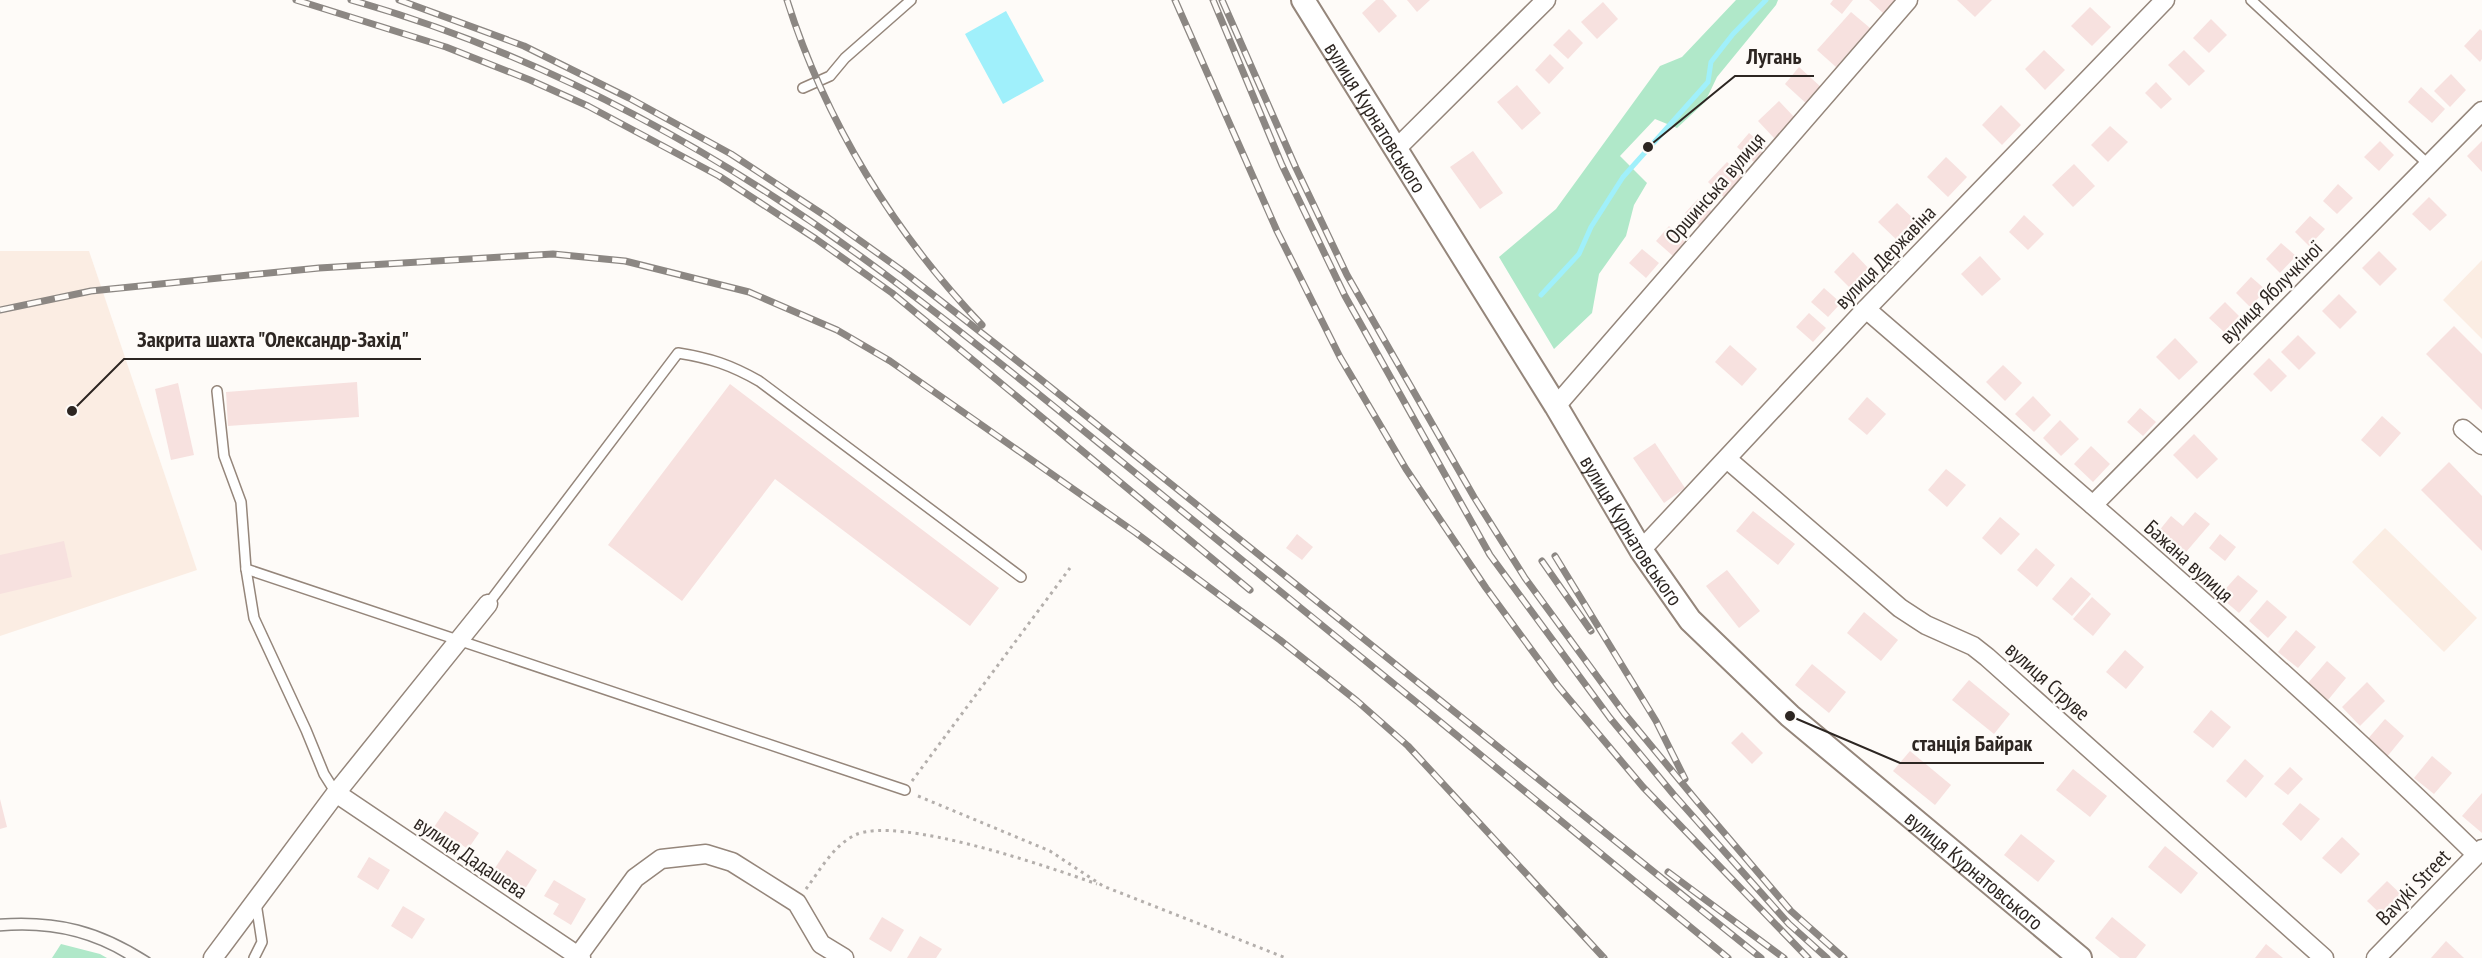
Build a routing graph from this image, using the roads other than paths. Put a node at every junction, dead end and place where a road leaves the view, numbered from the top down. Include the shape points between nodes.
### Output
1 (911, 0) edge
2 (1303, 0) edge
3 (1546, 0) edge
4 (1908, 0) edge
5 (2166, 0) edge
6 (2251, 0) edge
7 (803, 88) dead end
8 (2482, 111) edge
9 (1395, 150) junction
10 (2429, 165) junction
11 (1866, 309) junction
12 (217, 391) dead end
13 (1556, 406) junction
14 (2463, 429) dead end
15 (2482, 446) edge
16 (1727, 459) junction
17 (2093, 505) junction
18 (1641, 550) junction
19 (246, 569) junction
20 (1021, 577) dead end
21 (488, 604) joint
22 (457, 641) junction
23 (905, 790) road end
24 (336, 793) junction
25 (2479, 851) edge
26 (256, 900) junction
27 (580, 957) edge
28 (213, 958) edge
29 (254, 958) edge
30 (844, 958) edge
31 (2080, 958) edge
32 (2324, 958) edge
33 (2376, 958) edge

1 - 7 lane via 830,76
2 - 9 street, вулиця Курнатовського
3 - 9 street
4 - 13 street, Оршинська вулиця
5 - 11 street, вулиця Державіна
6 - 10 lane
8 - 10 street, вулиця Яблучкіної
9 - 13 street, вулиця Курнатовського
10 - 17 street, вулиця Яблучкіної
11 - 16 street, вулиця Державіна
11 - 17 street, Бажана вулиця
12 - 19 lane via 224,456 241,502
13 - 18 street, вулиця Курнатовського
14 - 15 street
16 - 18 street, вулиця Державіна
16 - 32 street, вулиця Струве via 1900,608 1987,657
17 - 25 street, Бажана вулиця
18 - 31 street, вулиця Курнатовського via 1690,620 1741,671
19 - 22 lane
19 - 24 lane via 254,618
20 - 21 lane via 759,381 732,365 678,353
21 - 22 street
22 - 23 lane
22 - 24 street
24 - 26 street
24 - 27 street, вулиця Дадашева
25 - 33 street, Bavyki Street
26 - 28 street
26 - 29 lane via 262,942
27 - 30 street via 635,878 661,859 706,854 732,862 797,903 821,944

